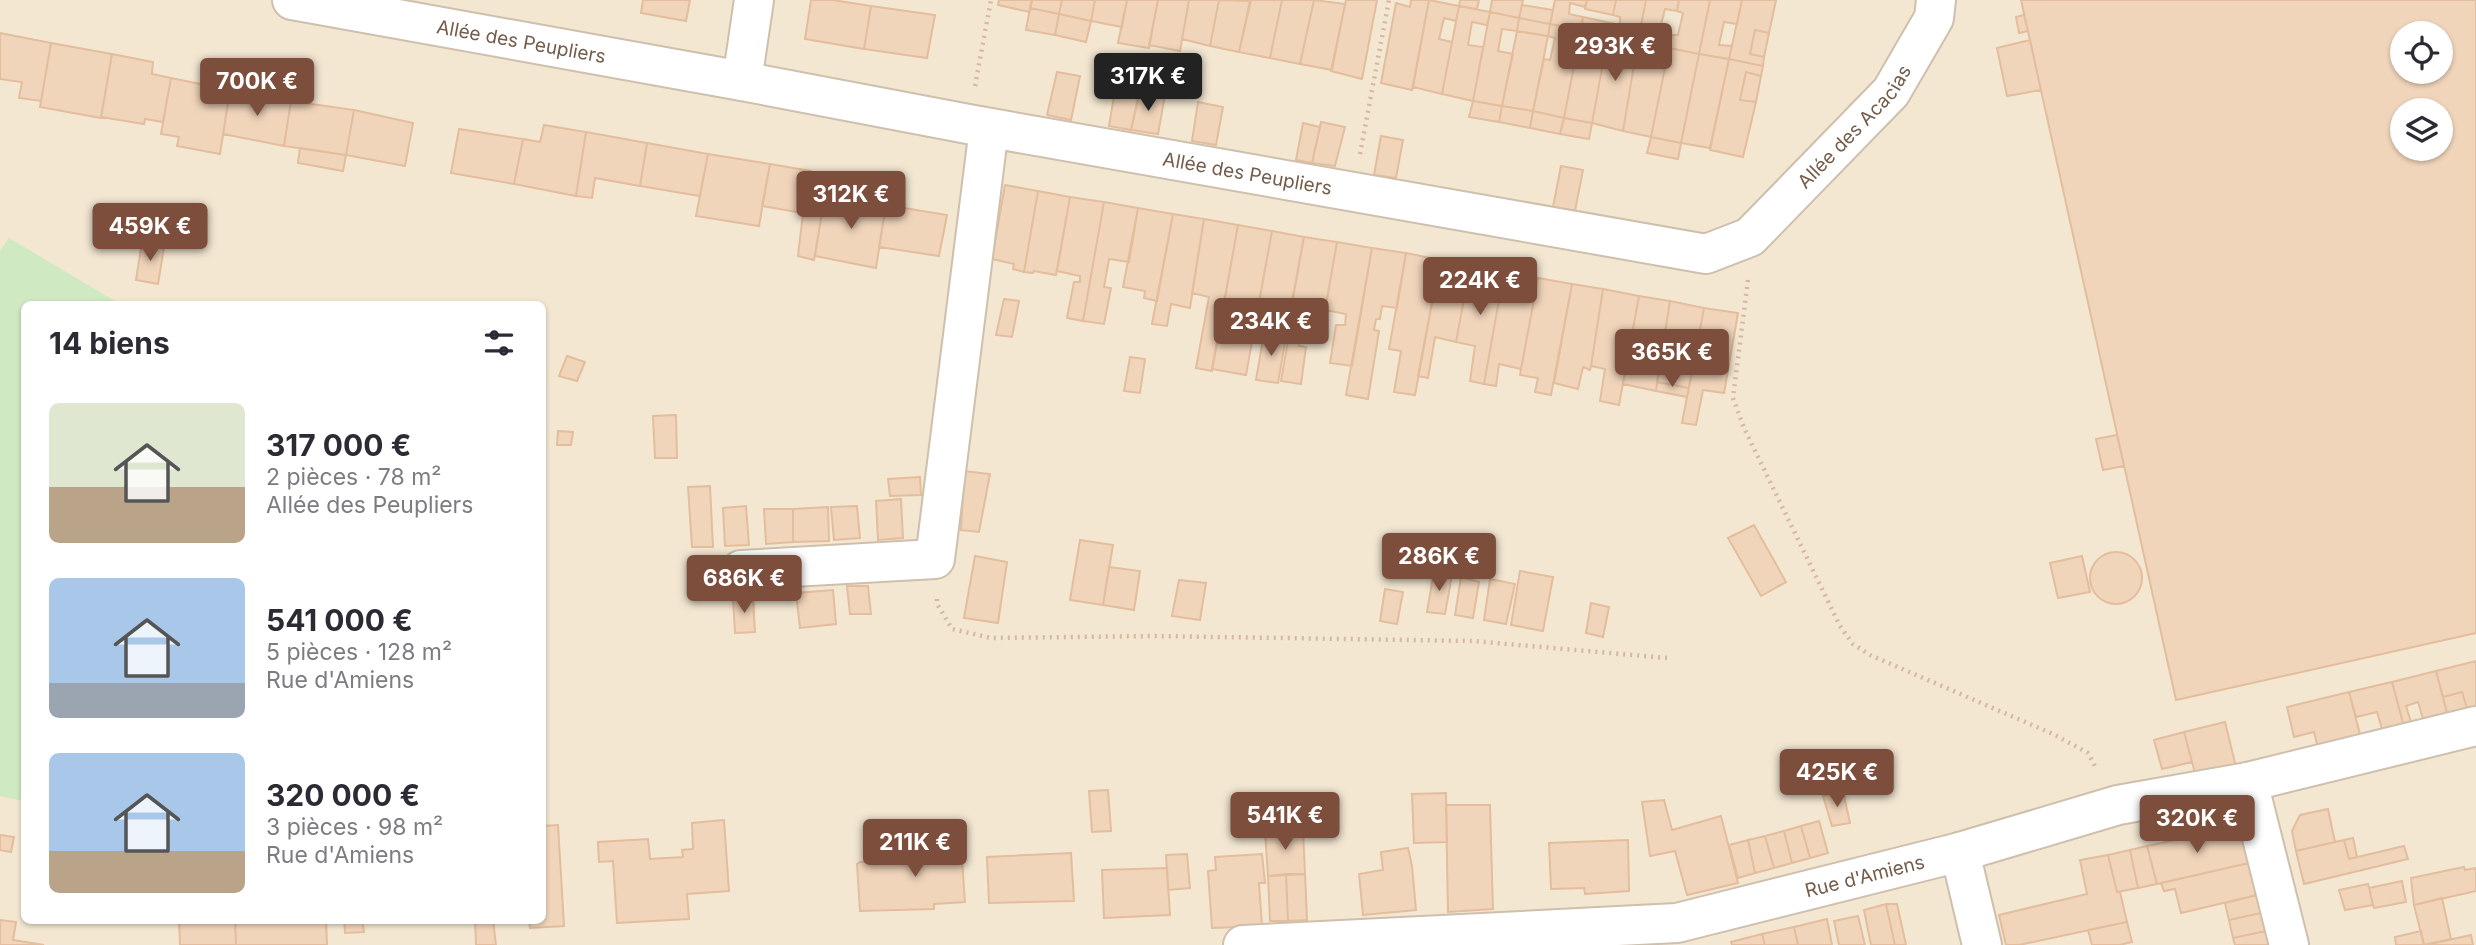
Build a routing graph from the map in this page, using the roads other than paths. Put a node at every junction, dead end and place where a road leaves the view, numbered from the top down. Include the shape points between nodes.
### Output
1 (297, 0) edge
2 (754, 0) edge
3 (1936, 0) edge
4 (742, 81) junction
5 (979, 126) junction
6 (1750, 236) joint
7 (741, 570) dead end
8 (2476, 726) edge
9 (2248, 782) junction
10 (1959, 852) junction
11 (1680, 934) edge
12 (1242, 945) edge
13 (1982, 945) edge
14 (2289, 945) edge

1 - 4 street, Allée des Peupliers
2 - 4 street
3 - 6 street, Allée des Acacias via 1934,18 1892,92
4 - 5 street, Allée des Peupliers
5 - 6 street, Allée des Peupliers via 1706,254
5 - 7 street via 935,559
8 - 9 street, Rue d'Amiens
9 - 10 street, Rue d'Amiens via 2118,805
9 - 14 street
10 - 11 street, Rue d'Amiens
10 - 13 street
11 - 12 street, Rue d'Amiens

